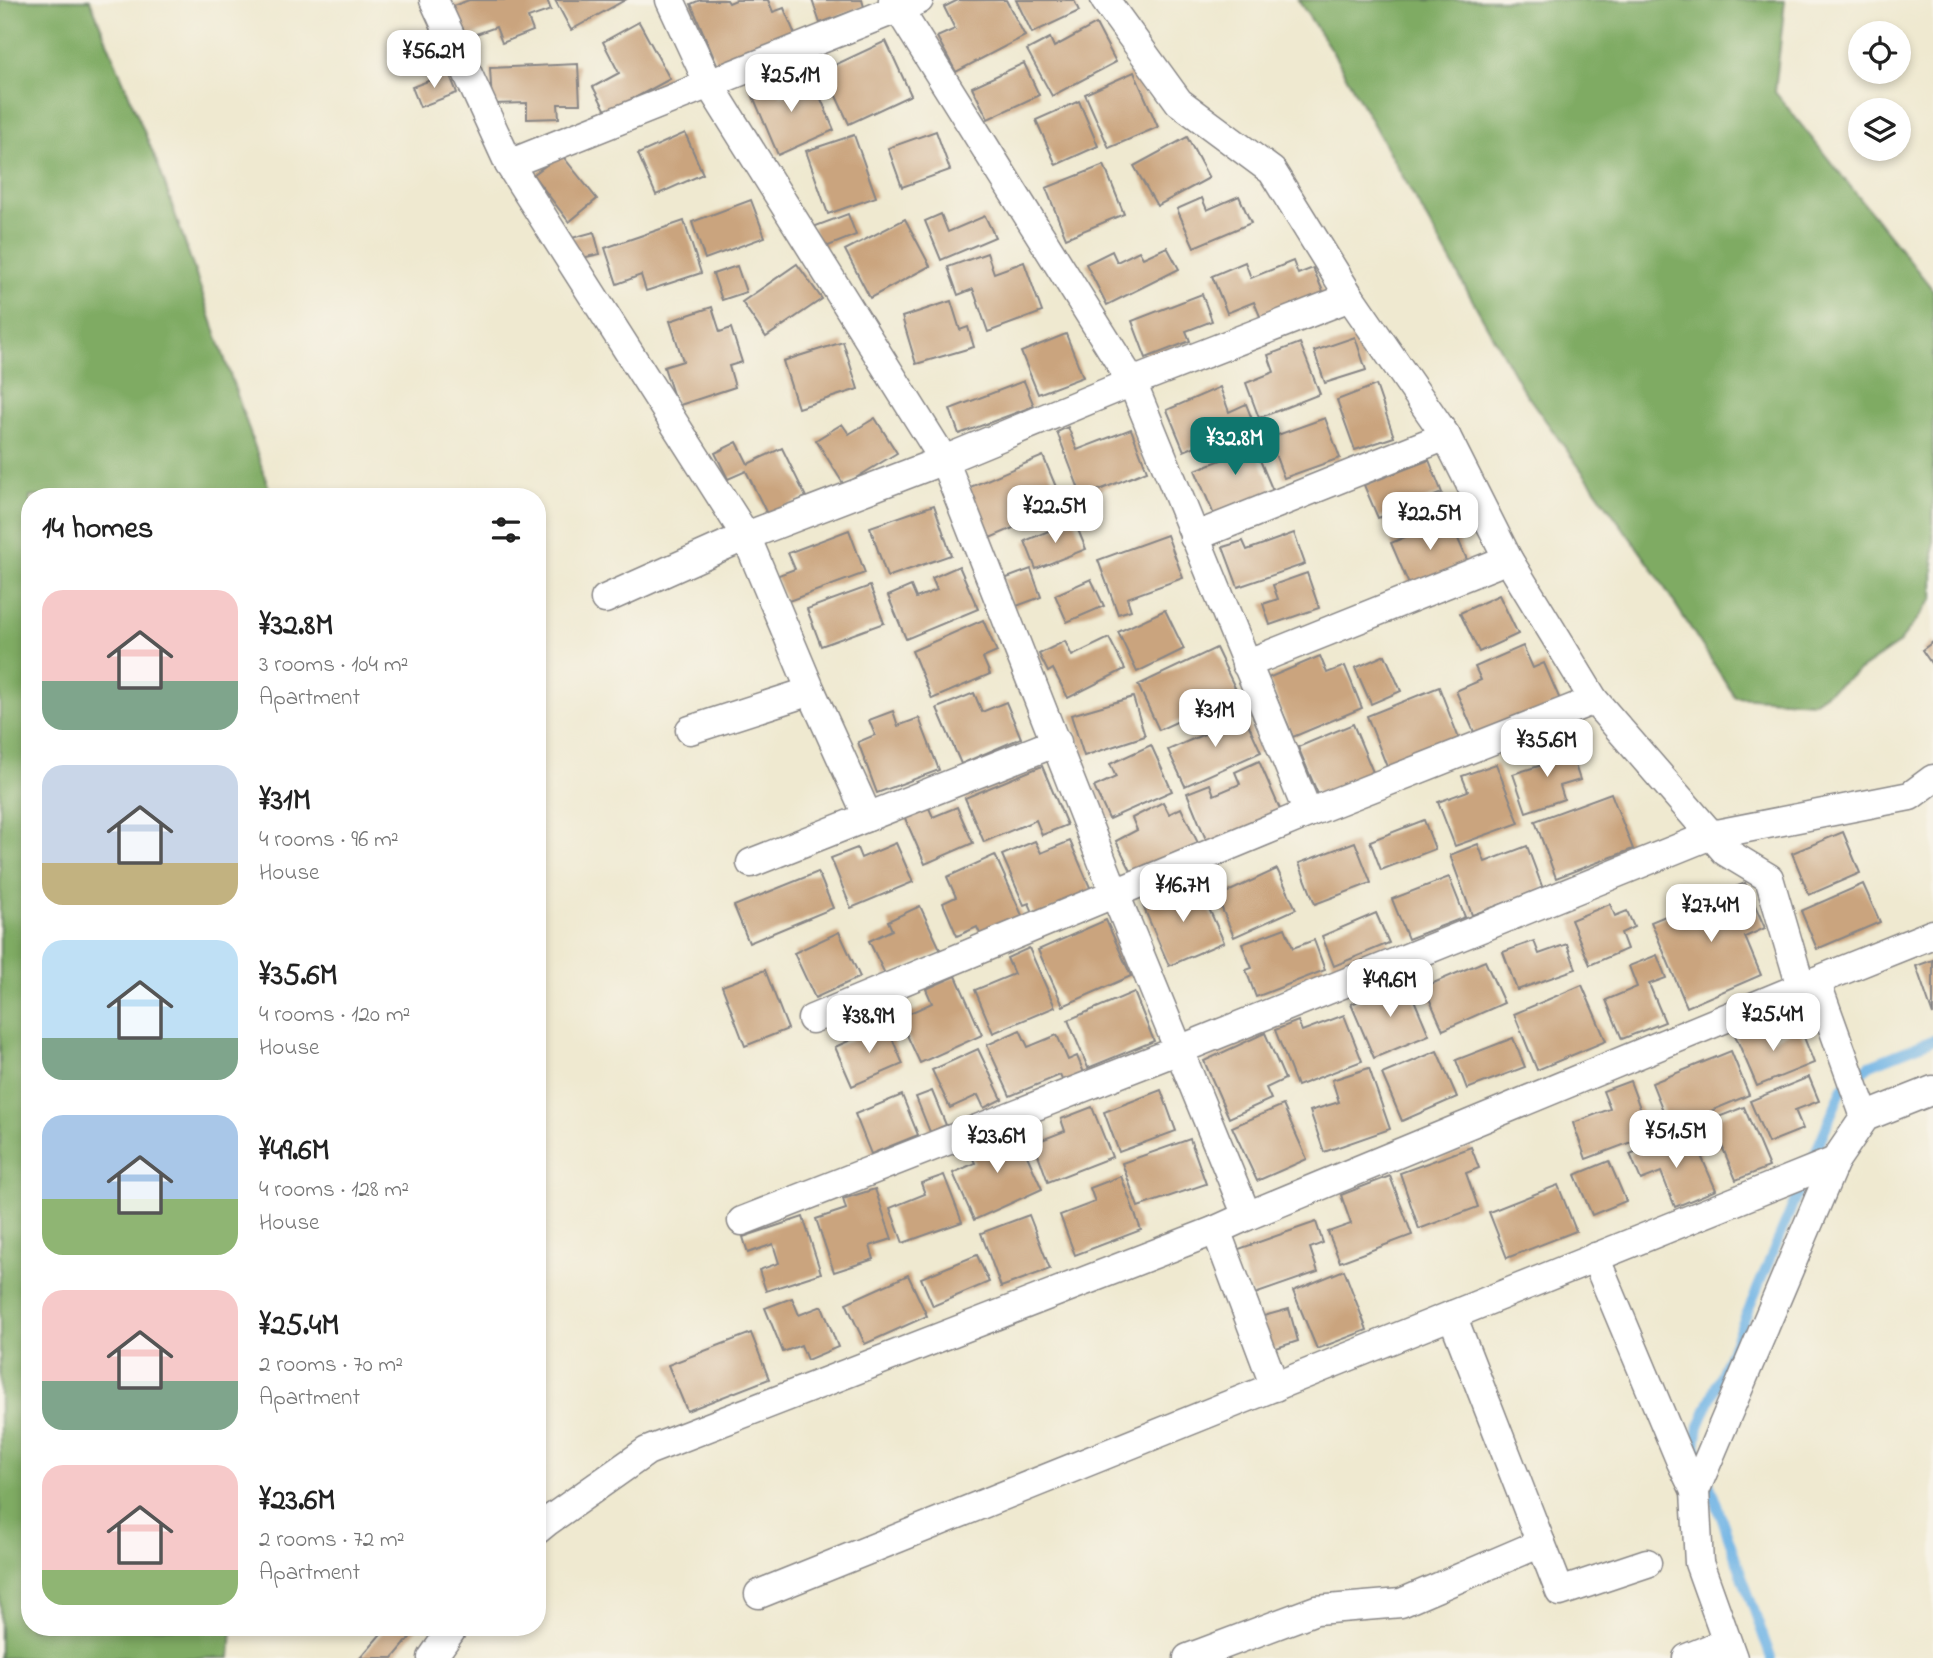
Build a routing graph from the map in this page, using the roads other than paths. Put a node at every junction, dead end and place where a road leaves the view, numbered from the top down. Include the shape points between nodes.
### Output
1 (434, 0) edge
2 (670, 0) edge
3 (1105, 0) edge
4 (903, 3) edge
5 (709, 84) junction
6 (509, 164) junction
7 (1350, 298) junction
8 (1132, 382) junction
9 (1446, 436) junction
10 (944, 460) junction
11 (746, 536) junction
12 (1194, 537) junction
13 (1508, 559) junction
14 (605, 599) dead end
15 (1246, 664) junction
16 (811, 691) junction
17 (1594, 700) junction
18 (690, 730) dead end
19 (1057, 742) junction
20 (1933, 779) edge
21 (1308, 813) junction
22 (868, 817) junction
23 (1712, 835) junction
24 (751, 863) dead end
25 (1115, 894) junction
26 (1933, 934) edge
27 (1808, 984) junction
28 (813, 1019) dead end
29 (1179, 1050) junction
30 (1933, 1090) edge
31 (1865, 1117) junction
32 (1835, 1161) junction
33 (1247, 1216) junction
34 (742, 1221) dead end
35 (1216, 1230) junction
36 (1595, 1257) junction
37 (1452, 1315) junction
38 (1275, 1387) junction
39 (1695, 1491) junction
40 (546, 1523) edge
41 (1541, 1544) junction
42 (1647, 1563) dead end
43 (759, 1594) dead end
44 (448, 1636) edge
45 (1730, 1650) edge
46 (434, 1657) edge
47 (1188, 1658) edge
48 (1687, 1658) edge

1 - 6 street
2 - 5 street
3 - 7 street via 1179,102 1272,172
4 - 5 street
4 - 8 street
5 - 6 street
5 - 10 street
6 - 11 street
7 - 8 street
7 - 9 street
8 - 10 street
8 - 12 street
9 - 12 street
9 - 13 street
10 - 11 street
10 - 19 street
11 - 14 street
11 - 16 street
12 - 15 street
13 - 15 street
13 - 17 street
15 - 21 street
16 - 18 street
16 - 22 street
17 - 21 street
17 - 23 street
19 - 22 street
19 - 25 street
20 - 23 street via 1910,796
21 - 25 street
22 - 24 street
23 - 27 street via 1726,852 1769,878
23 - 29 street
25 - 28 street
25 - 29 street
26 - 27 street
27 - 31 street
27 - 33 street
29 - 33 street
29 - 34 street
30 - 31 street
31 - 32 street
32 - 36 street
32 - 39 street
33 - 35 street
35 - 38 street
35 - 40 street via 647,1451
36 - 37 street
36 - 39 street
37 - 38 street
37 - 41 street
38 - 43 street
39 - 45 street via 1699,1563
41 - 42 street via 1560,1592
41 - 47 street via 1401,1603 1316,1610
44 - 46 street
45 - 48 street

